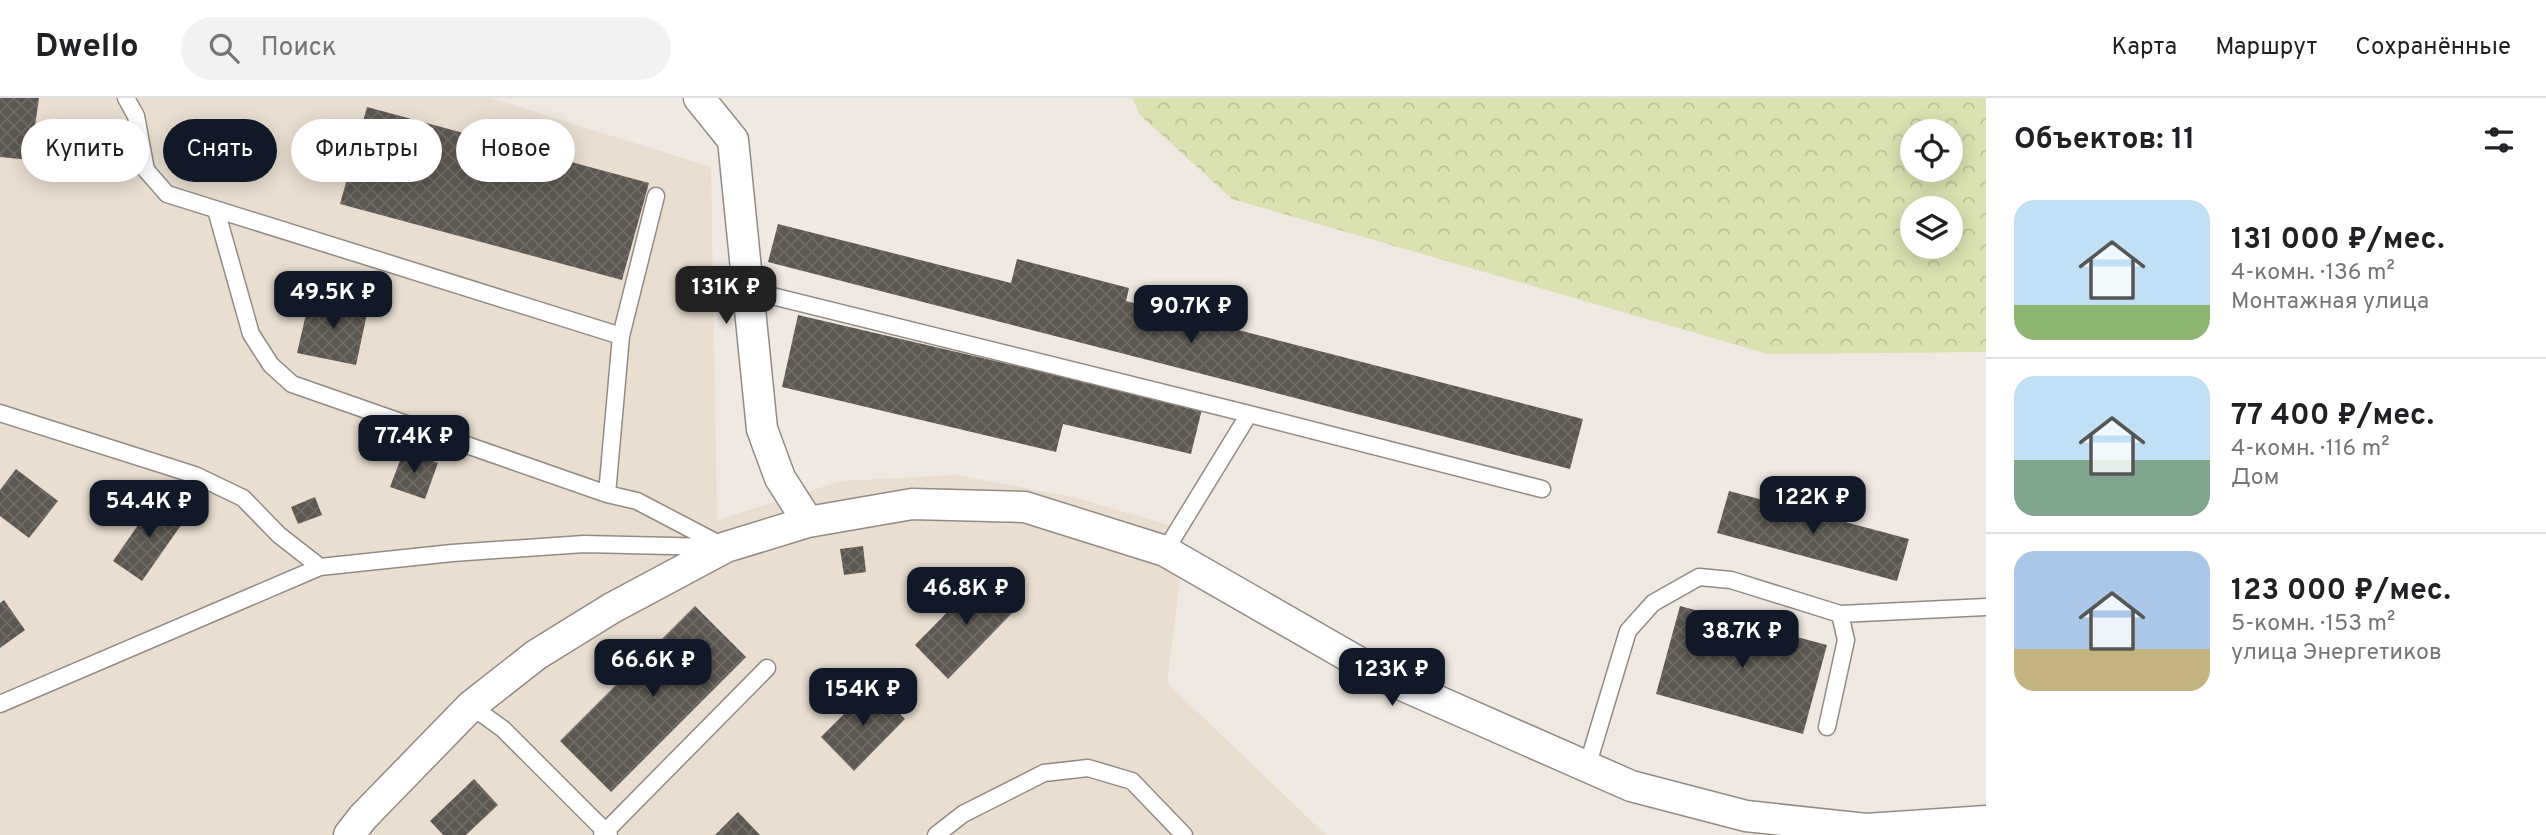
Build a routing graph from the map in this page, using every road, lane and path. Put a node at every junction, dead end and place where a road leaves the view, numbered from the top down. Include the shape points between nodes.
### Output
1 (126, 98) edge
2 (699, 98) edge
3 (656, 196) dead end
4 (216, 209) junction
5 (748, 290) junction
6 (621, 336) junction
7 (0, 413) edge
8 (1249, 414) junction
9 (1542, 489) dead end
10 (607, 494) junction
11 (808, 522) junction
12 (726, 547) junction
13 (1165, 551) junction
14 (320, 567) junction
15 (1986, 607) edge
16 (1840, 614) junction
17 (767, 668) dead end
18 (0, 704) edge
19 (471, 706) junction
20 (1827, 727) dead end
21 (1587, 767) junction
22 (1986, 821) edge
23 (1895, 831) edge
24 (605, 834) edge
25 (349, 835) edge
26 (936, 835) edge
27 (1184, 835) edge

1 - 4 lane via 136,116 146,170 167,194
2 - 5 street via 733,140
3 - 6 lane
4 - 6 lane
4 - 10 lane via 251,334 271,365 292,384
5 - 8 lane
5 - 11 street via 762,429 780,478
6 - 10 lane
7 - 14 lane via 207,481 243,498
8 - 9 lane
8 - 13 lane
10 - 12 lane via 637,501
11 - 12 street
11 - 13 street via 912,504 1025,507
12 - 14 lane via 584,544
12 - 19 street via 536,655
13 - 21 street via 1388,679
14 - 18 lane
15 - 16 lane
16 - 20 lane via 1846,640
16 - 21 lane via 1731,580 1699,577 1653,603 1628,631
17 - 24 lane
19 - 24 lane via 503,729
19 - 25 street
21 - 23 street via 1631,786 1746,816
22 - 23 street
26 - 27 lane via 963,814 1044,773 1088,768 1132,781

